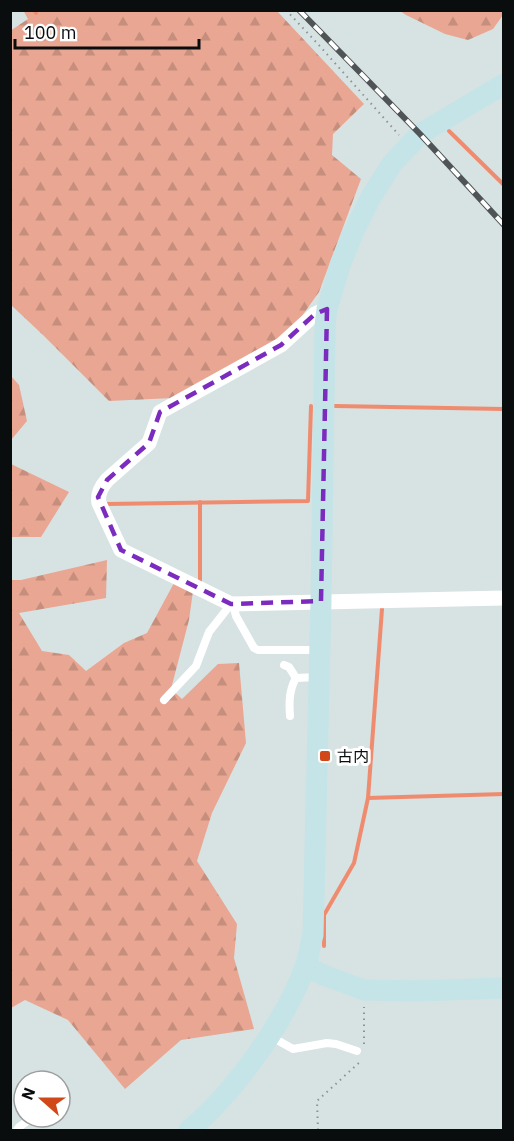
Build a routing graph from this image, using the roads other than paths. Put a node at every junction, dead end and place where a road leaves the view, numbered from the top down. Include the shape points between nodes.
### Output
1 (504, 84) edge
2 (327, 309) junction
3 (504, 598) edge
4 (321, 601) junction
5 (232, 604) junction
6 (320, 650) junction
7 (284, 666) dead end
8 (320, 677) junction
9 (296, 678) junction
10 (164, 700) dead end
11 (290, 716) dead end
12 (306, 966) junction
13 (504, 988) edge
14 (269, 1035) junction
15 (357, 1051) dead end
16 (189, 1131) edge

1 - 2 street via 420,134 392,164 353,233
2 - 4 street
2 - 5 street via 315,314 281,345 160,412 149,443 107,480 98,497 121,550
3 - 4 street
4 - 5 street
4 - 6 street
5 - 6 lane via 254,648
5 - 10 lane via 209,632 196,666
6 - 8 street
7 - 9 lane
8 - 9 lane
8 - 12 street via 313,935
9 - 11 lane via 289,698
12 - 13 street via 364,990
12 - 14 street
14 - 15 lane via 293,1049 327,1043
14 - 16 street via 213,1109

